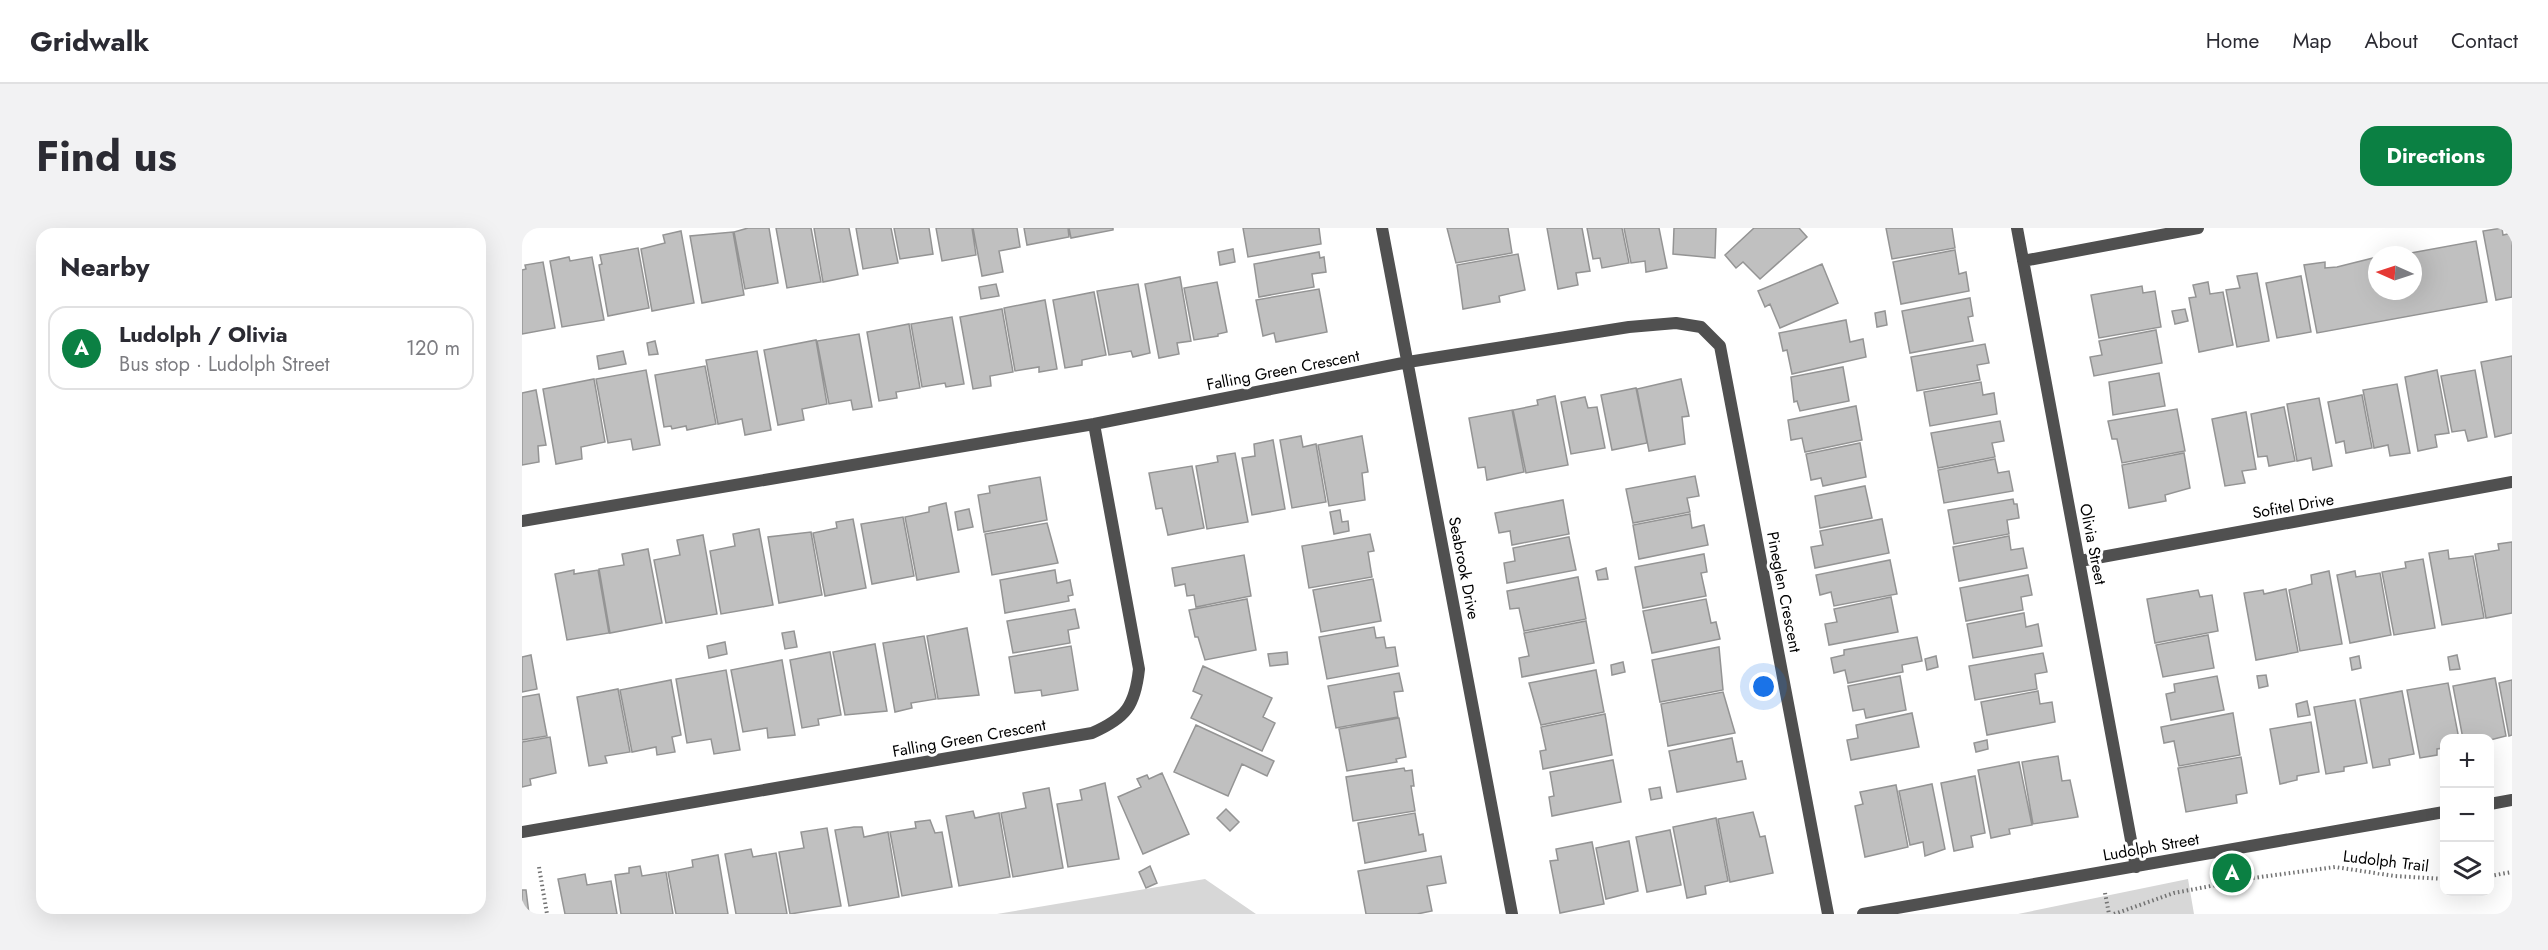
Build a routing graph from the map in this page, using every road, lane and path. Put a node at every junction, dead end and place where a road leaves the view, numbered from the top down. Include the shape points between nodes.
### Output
1 (1382, 228) edge
2 (2017, 228) edge
3 (2198, 228) edge
4 (2023, 261) junction
5 (1408, 362) junction
6 (1094, 424) junction
7 (2512, 482) edge
8 (522, 521) edge
9 (2080, 561) junction
10 (2512, 800) edge
11 (2494, 803) edge
12 (2440, 813) edge
13 (522, 832) edge
14 (539, 867) dead end
15 (2136, 867) junction
16 (2512, 872) edge
17 (2494, 875) edge
18 (2440, 879) edge
19 (2173, 886) dead end
20 (2105, 893) dead end
21 (2174, 893) junction
22 (547, 914) edge
23 (1512, 914) edge
24 (1828, 914) edge
25 (1863, 914) edge
26 (2109, 914) edge
27 (2114, 914) edge

1 - 5 street, Seabrook Drive
2 - 4 street, Olivia Street
3 - 4 street
4 - 9 street, Olivia Street
5 - 6 street, Falling Green Crescent
5 - 23 street, Seabrook Drive
5 - 24 street, Pineglen Crescent via 1676,323 1701,327 1720,346
6 - 8 street, Falling Green Crescent
6 - 13 street, Falling Green Crescent via 1139,669 1131,705 1113,724 1092,733
7 - 9 street, Sofitel Drive
9 - 15 street, Olivia Street
10 - 11 street
12 - 15 street, Ludolph Street
14 - 22 path
15 - 25 street, Ludolph Street
16 - 17 path
18 - 21 path, Ludolph Trail via 2335,867
19 - 21 path
20 - 26 path
21 - 27 path, Ludolph Trail

